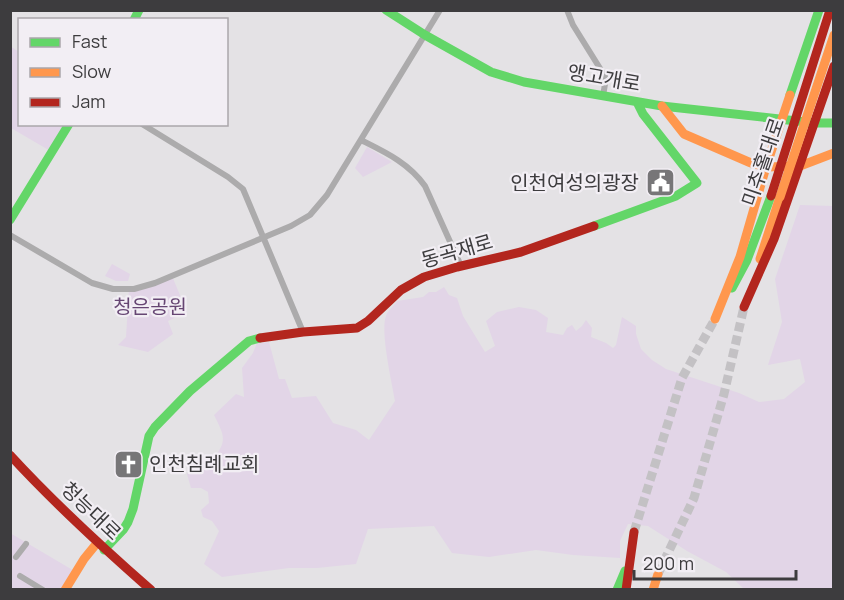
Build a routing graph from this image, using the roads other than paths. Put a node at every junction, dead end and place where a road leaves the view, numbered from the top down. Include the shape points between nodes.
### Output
1 (386, 10) edge
2 (440, 10) edge
3 (567, 10) edge
4 (819, 10) edge
5 (830, 10) edge
6 (425, 34) junction
7 (834, 35) edge
8 (834, 66) edge
9 (603, 96) junction
10 (637, 102) junction
11 (662, 106) junction
12 (783, 119) junction
13 (815, 123) junction
14 (834, 123) edge
15 (68, 126) edge
16 (145, 126) edge
17 (361, 140) junction
18 (834, 153) edge
19 (800, 166) junction
20 (766, 167) junction
21 (776, 197) junction
22 (10, 220) edge
23 (10, 235) edge
24 (264, 238) junction
25 (461, 266) junction
26 (303, 332) junction
27 (10, 455) edge
28 (634, 532) tunnel mouth
29 (26, 544) dead end
30 (101, 546) junction
31 (16, 557) dead end
32 (631, 558) junction
33 (658, 574) tunnel mouth
34 (20, 576) dead end
35 (43, 590) edge
36 (65, 590) edge
37 (151, 590) edge
38 (617, 590) edge
39 (626, 590) edge
40 (653, 590) edge

1 - 6 main road, 앵고개로
2 - 6 street
3 - 9 street via 606,78
4 - 12 main road
5 - 21 main road, 미추홀대로, bridge
6 - 9 main road, 앵고개로 via 492,72 524,82
6 - 17 street
7 - 21 main road, 미추홀대로, bridge
8 - 13 main road
9 - 10 main road, 앵고개로
10 - 11 main road, 앵고개로
10 - 25 main road, 동곡재로 via 697,183 676,196 521,252
11 - 12 main road, 앵고개로
11 - 20 main road via 684,134
12 - 13 main road, 앵고개로
12 - 20 main road
13 - 14 main road, 앵고개로
13 - 19 main road
15 - 22 main road
16 - 24 street via 243,189
17 - 24 street via 310,215
17 - 25 street via 400,161 419,177
18 - 19 main road
19 - 20 main road
19 - 21 main road, 미추홀대로 via 744,307
20 - 21 main road, 미추홀대로 via 740,257 715,319
23 - 24 street via 92,284 114,289 135,289 154,283
24 - 26 street
25 - 26 main road, 동곡재로 via 424,277 401,290 357,328
26 - 30 main road, 동곡재로 via 249,341 162,419 150,436 128,522
27 - 30 main road, 청능대로
28 - 32 main road
29 - 31 street
30 - 36 main road, 동곡재로 via 84,559
30 - 37 main road, 청능대로
32 - 38 main road
32 - 39 main road
33 - 40 main road
34 - 35 street

